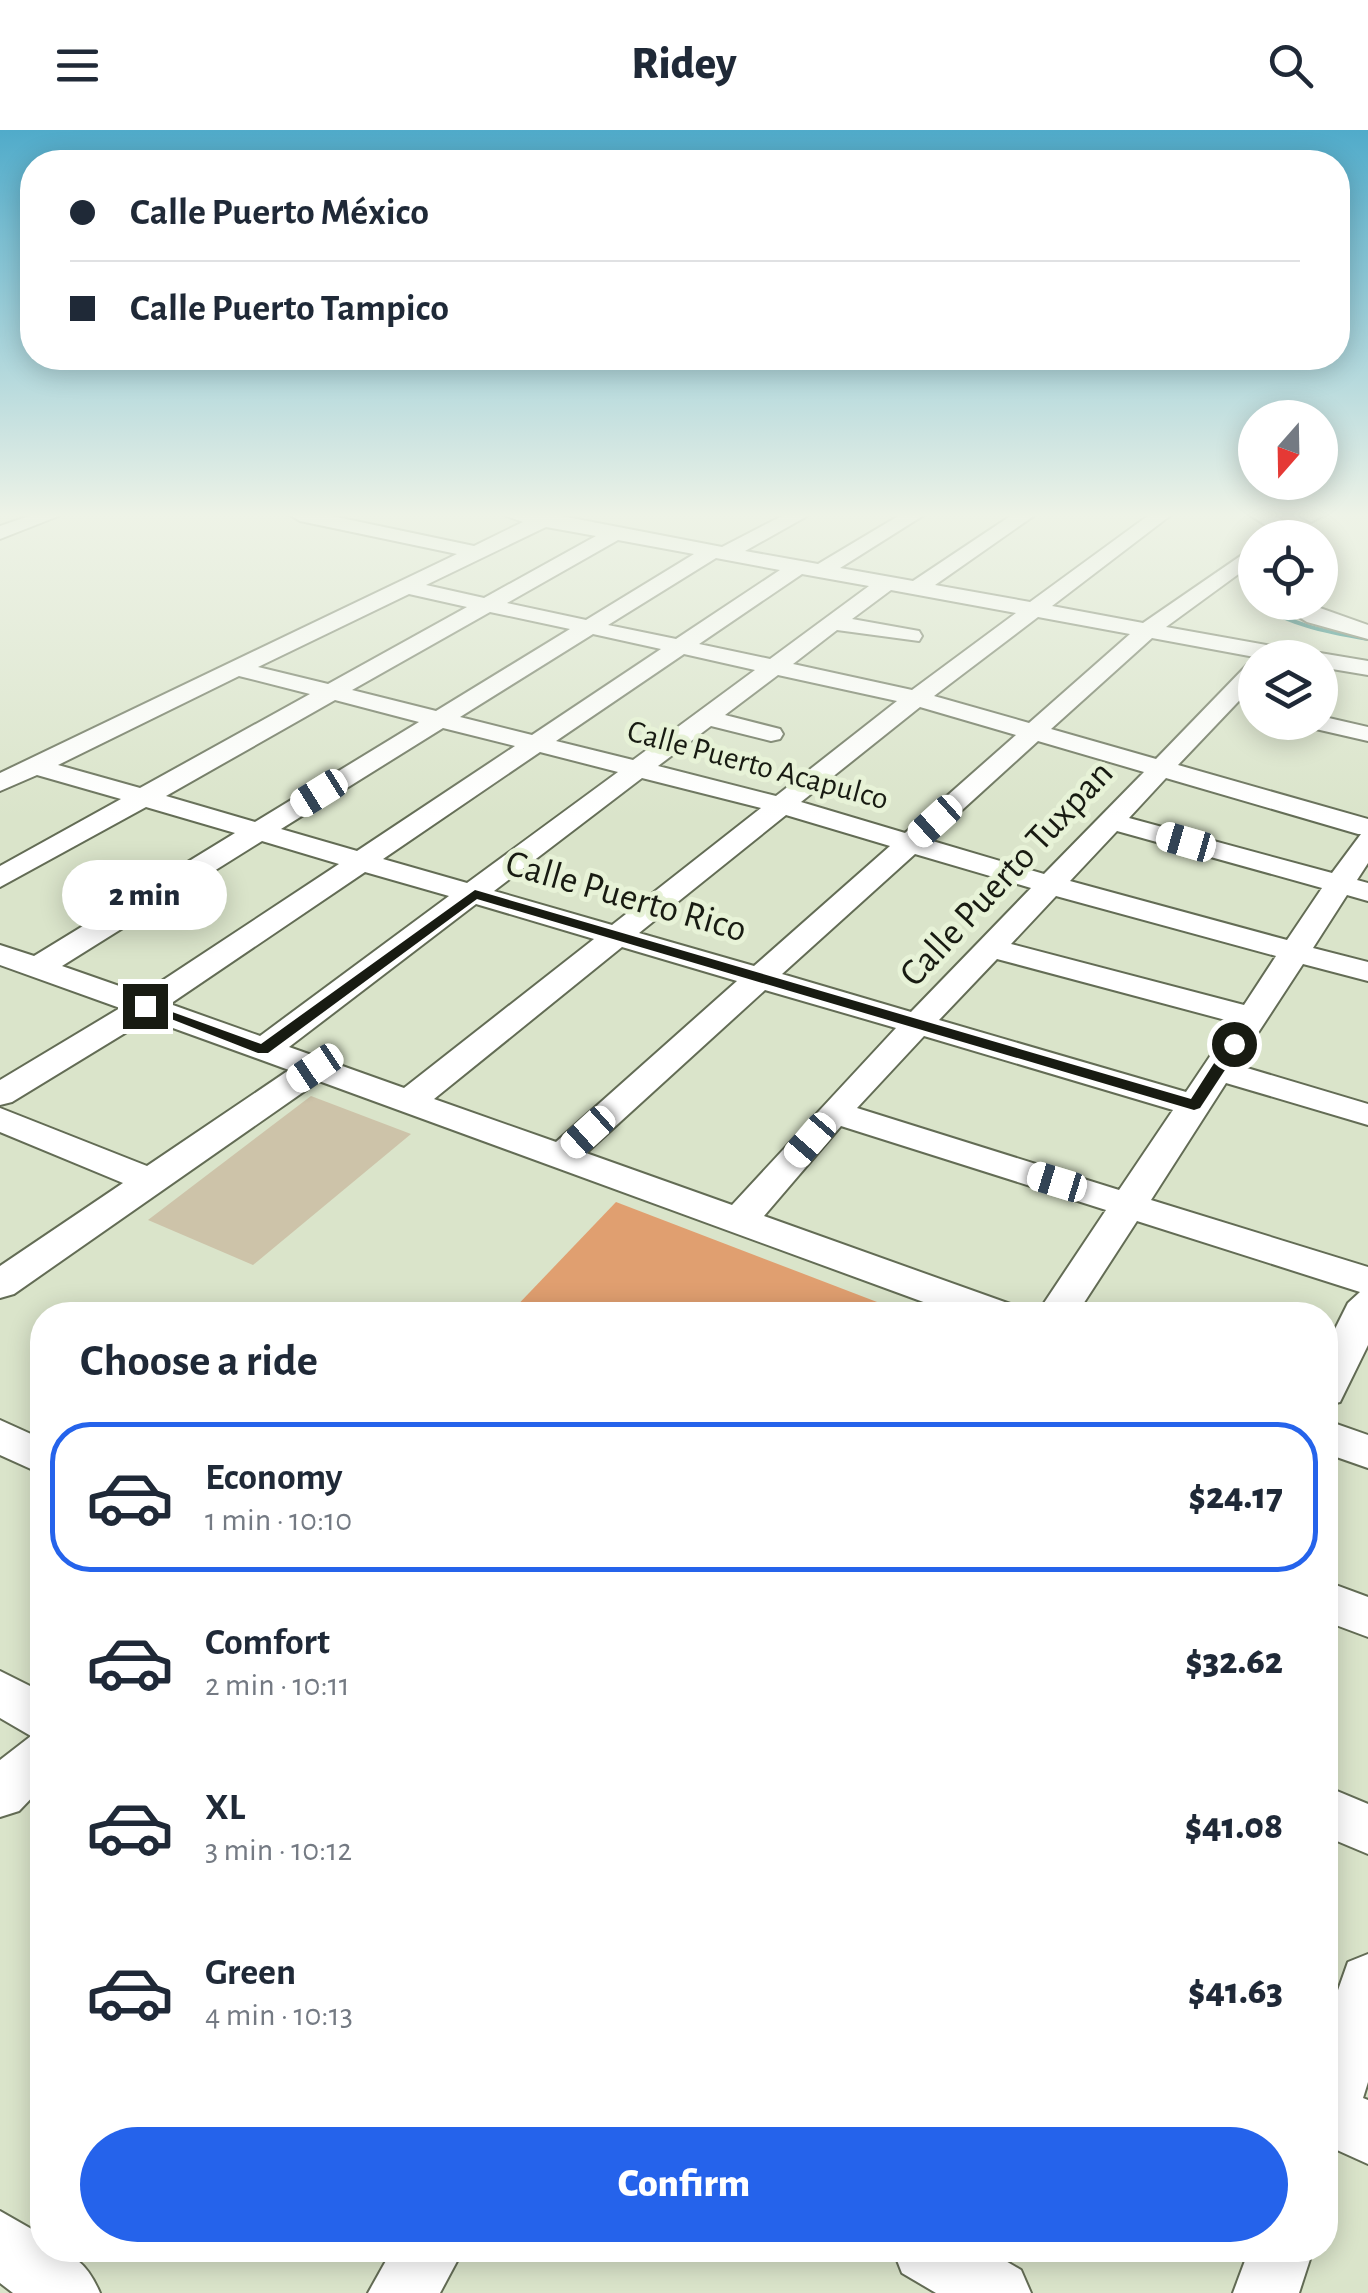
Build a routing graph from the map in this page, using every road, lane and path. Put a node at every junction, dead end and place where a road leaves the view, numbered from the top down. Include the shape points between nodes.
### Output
1 (351, 616) edge
2 (466, 616) edge
3 (529, 616) edge
4 (606, 616) edge
5 (730, 616) edge
6 (843, 616) edge
7 (1023, 616) edge
8 (1079, 616) edge
9 (1166, 616) edge
10 (1338, 618) edge
11 (834, 623) junction
12 (1365, 626) edge
13 (584, 628) junction
14 (1147, 630) junction
15 (911, 636) dead end
16 (678, 647) junction
17 (1238, 653) edge
18 (1338, 661) edge
19 (773, 668) junction
20 (1368, 668) edge
21 (242, 670) junction
22 (1238, 688) edge
23 (333, 691) junction
24 (916, 698) junction
25 (1224, 702) junction
26 (1238, 705) edge
27 (440, 718) junction
28 (707, 718) junction
29 (1338, 727) edge
30 (1035, 731) junction
31 (771, 734) dead end
32 (1368, 734) edge
33 (538, 744) junction
34 (35, 766) junction
35 (641, 768) junction
36 (1162, 768) junction
37 (0, 783) edge
38 (146, 797) junction
39 (781, 804) junction
40 (1110, 821) junction
41 (1368, 828) edge
42 (258, 831) junction
43 (1368, 841) edge
44 (910, 844) junction
45 (363, 862) junction
46 (0, 878) edge
47 (1050, 885) junction
48 (1352, 888) edge
49 (475, 894) junction
50 (616, 936) junction
51 (991, 948) junction
52 (1294, 952) junction
53 (0, 954) edge
54 (38, 967) junction
55 (1368, 972) edge
56 (759, 977) junction
57 (145, 1006) junction
58 (1252, 1016) junction
59 (920, 1024) junction
60 (263, 1050) junction
61 (315, 1068) junction
62 (1217, 1070) junction
63 (0, 1095) edge
64 (407, 1103) junction
65 (1194, 1105) junction
66 (834, 1112) junction
67 (1368, 1116) edge
68 (0, 1120) edge
69 (560, 1158) junction
70 (151, 1181) junction
71 (1127, 1204) junction
72 (738, 1222) junction
73 (1368, 1281) edge
74 (0, 1285) edge
75 (963, 1302) edge
76 (1064, 1302) edge
77 (1368, 1303) edge
78 (1338, 1364) edge
79 (0, 1436) edge
80 (1338, 1441) edge
81 (30, 1452) edge
82 (1368, 1452) edge
83 (1338, 1605) edge
84 (1368, 1618) edge
85 (0, 1692) edge
86 (30, 1711) edge
87 (30, 1765) edge
88 (0, 1794) edge
89 (1338, 1816) edge
90 (1368, 1830) edge
91 (1368, 1982) edge
92 (1338, 2116) edge
93 (0, 2243) edge
94 (423, 2262) edge
95 (945, 2262) edge
96 (1277, 2262) edge
97 (67, 2293) edge
98 (401, 2293) edge
99 (998, 2293) edge
100 (1266, 2293) edge

1 - 21 street
2 - 23 street
3 - 13 street
4 - 13 street
5 - 16 street
6 - 11 street
7 - 24 street
8 - 14 street
9 - 14 street
10 - 12 street
11 - 15 street
11 - 19 street
13 - 16 street
13 - 27 street
14 - 17 street
14 - 30 street
16 - 19 street
16 - 33 street
18 - 20 street
19 - 24 street
19 - 28 street
21 - 23 street, Calle Puerto Acapulco
21 - 34 street
22 - 25 street, Calle Puerto Tuxpan
23 - 27 street, Calle Puerto Acapulco
23 - 38 street
24 - 30 street
24 - 39 street
25 - 26 street
25 - 36 street, Calle Puerto Tuxpan
27 - 33 street, Calle Puerto Acapulco
27 - 42 street
28 - 31 street
28 - 35 street
29 - 32 street
30 - 36 street
30 - 44 street
33 - 35 street, Calle Puerto Acapulco
33 - 45 street
34 - 37 street
34 - 38 street, Calle Puerto Rico
35 - 39 street, Calle Puerto Acapulco
35 - 49 street
36 - 40 street, Calle Puerto Tuxpan
36 - 41 street
38 - 42 street, Calle Puerto Rico
38 - 46 street
39 - 44 street, Calle Puerto Acapulco
39 - 50 street
40 - 47 street, Calle Puerto Tuxpan
40 - 48 street
42 - 45 street, Calle Puerto Rico
42 - 54 street
43 - 48 street
44 - 47 street, Calle Puerto Acapulco
44 - 56 street
45 - 49 street, Calle Puerto Rico
45 - 57 street
47 - 51 street, Calle Puerto Tuxpan
47 - 52 street, Calle Puerto Acapulco
48 - 52 street
49 - 50 street, Calle Puerto Rico
49 - 60 street
50 - 56 street, Calle Puerto Rico
50 - 64 street
51 - 58 street
51 - 59 street, Calle Puerto Tuxpan
52 - 55 street, Calle Puerto Acapulco
52 - 58 street
53 - 54 street
54 - 57 street
56 - 59 street, Calle Puerto Rico
56 - 69 street
57 - 60 street
57 - 63 street
58 - 62 street
59 - 65 street, Calle Puerto Rico
59 - 66 street, Calle Puerto Tuxpan
60 - 61 street
61 - 64 street
61 - 70 street
62 - 65 street
62 - 67 street
64 - 69 street
65 - 71 street
66 - 71 street
66 - 72 street, Calle Puerto Tuxpan
68 - 70 street
69 - 72 street
70 - 74 street
71 - 73 street
71 - 76 street
72 - 75 street
77 - 78 street
79 - 81 street
80 - 82 street
83 - 84 street
85 - 86 street
87 - 88 street
89 - 90 street
91 - 92 street
93 - 97 street
94 - 98 street
95 - 99 street
96 - 100 street

